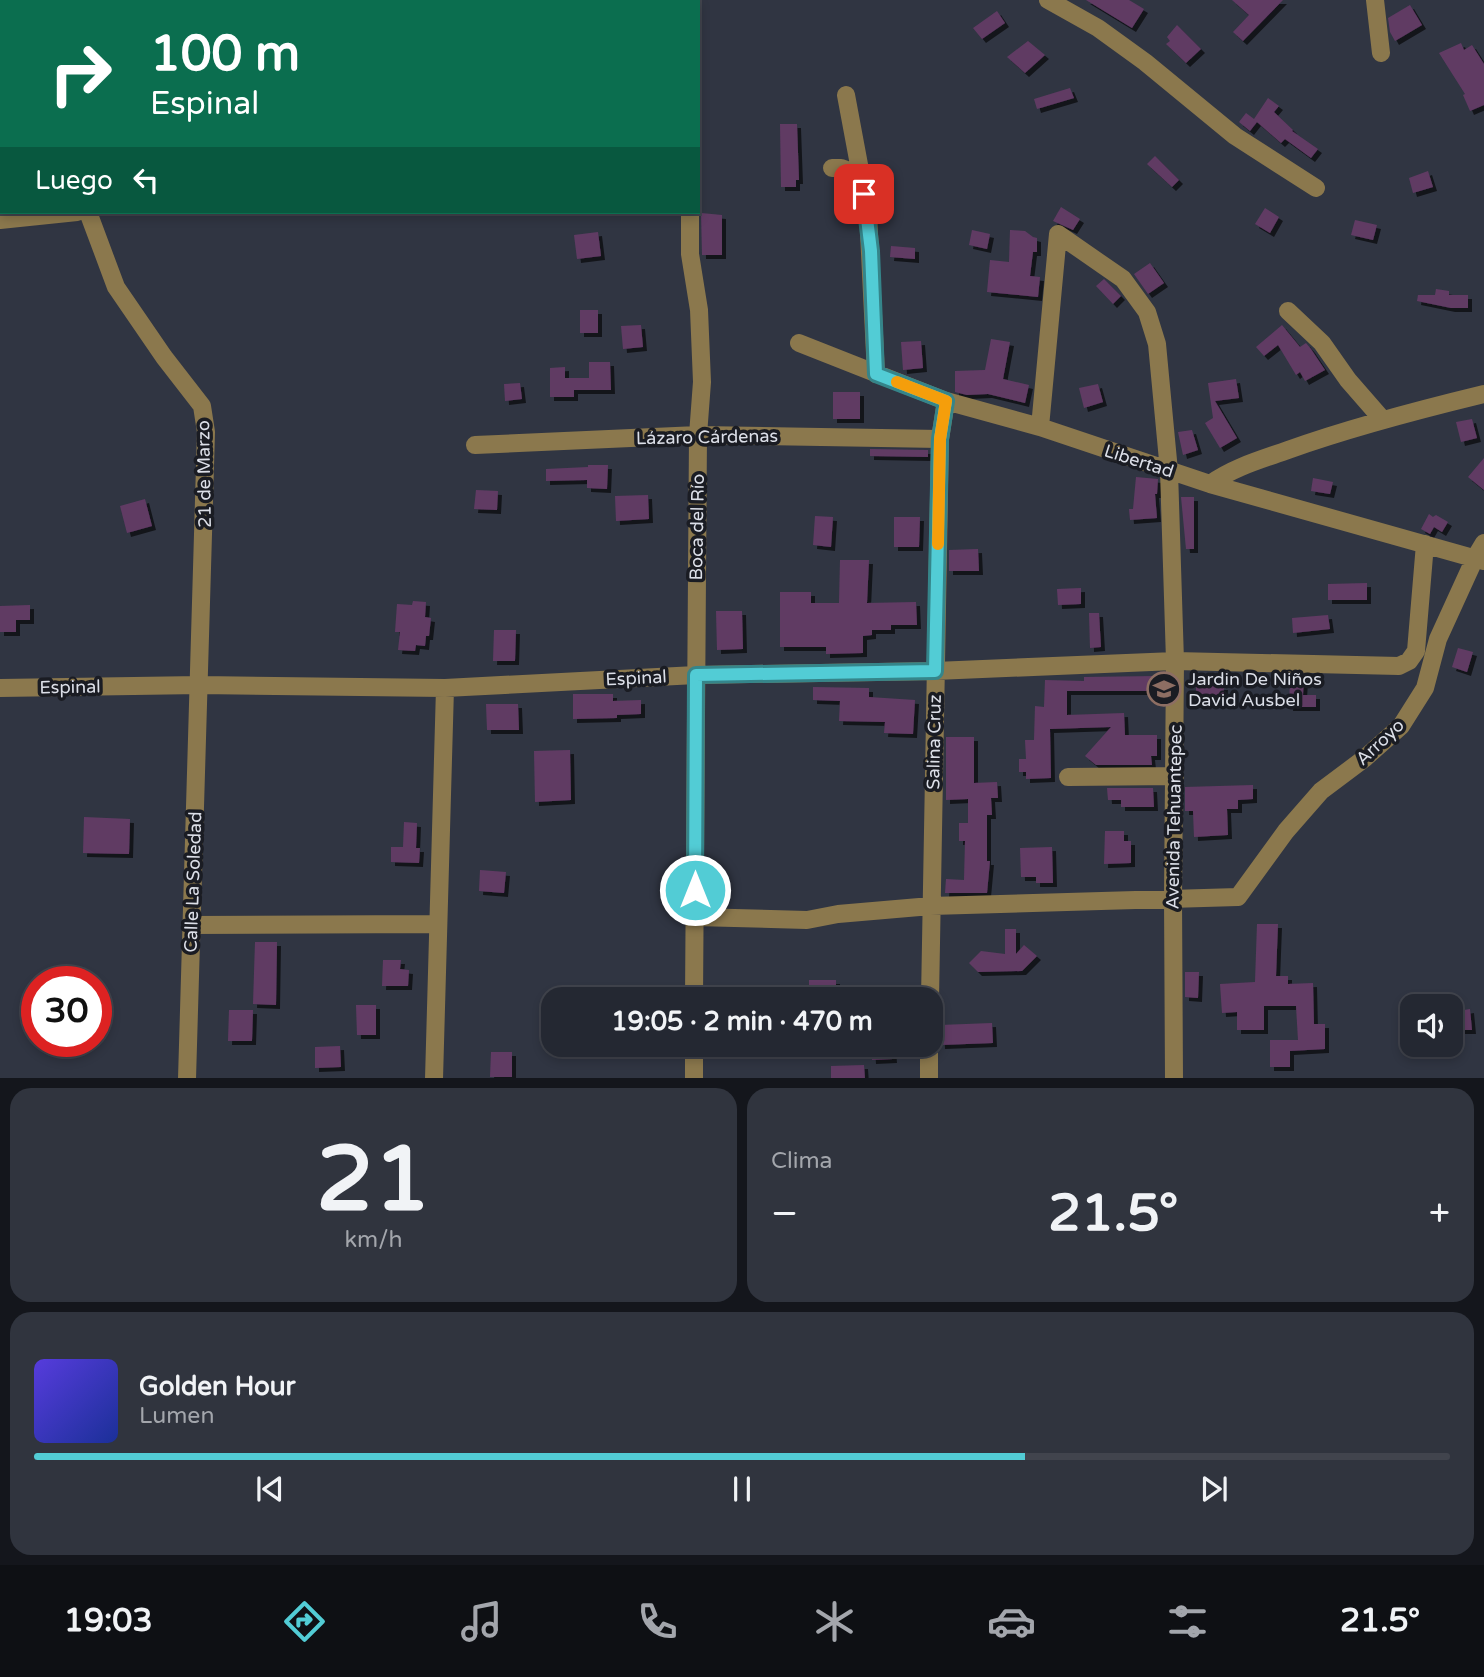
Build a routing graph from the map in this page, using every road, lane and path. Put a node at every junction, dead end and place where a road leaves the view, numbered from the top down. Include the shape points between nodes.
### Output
1 (1048, 0) edge
2 (1375, 0) edge
3 (1381, 53) dead end
4 (846, 95) dead end
5 (832, 168) dead end
6 (860, 175) junction
7 (1317, 188) dead end
8 (58, 214) edge
9 (89, 214) edge
10 (690, 214) edge
11 (0, 220) edge
12 (1288, 311) dead end
13 (799, 344) dead end
14 (876, 374) junction
15 (1484, 394) edge
16 (946, 401) junction
17 (1382, 419) junction
18 (1040, 427) junction
19 (698, 435) junction
20 (940, 439) junction
21 (474, 445) dead end
22 (1169, 471) junction
23 (1210, 484) junction
24 (1425, 544) junction
25 (1481, 554) edge
26 (1175, 662) junction
27 (935, 671) junction
28 (696, 675) junction
29 (200, 685) junction
30 (0, 688) edge
31 (445, 688) junction
32 (1175, 776) junction
33 (1068, 777) dead end
34 (1172, 898) junction
35 (931, 906) junction
36 (695, 917) junction
37 (437, 924) junction
38 (191, 925) junction
39 (694, 987) edge
40 (930, 987) edge
41 (694, 1057) edge
42 (929, 1057) edge
43 (187, 1078) edge
44 (434, 1078) edge
45 (694, 1078) edge
46 (929, 1078) edge
47 (1174, 1078) edge

1 - 7 street via 1098,28 1235,136
2 - 3 street
4 - 6 street
5 - 6 street
6 - 14 street via 868,213
8 - 11 street
9 - 29 street, 21 de Marzo via 116,288 202,407 206,479
10 - 19 street, Boca del Río via 702,382
12 - 17 street via 1322,343
13 - 14 street, Libertad
14 - 16 street, Libertad
15 - 17 street
16 - 18 street, Libertad
16 - 20 street, Salina Cruz
17 - 23 street via 1230,471
18 - 22 street, Libertad
18 - 22 street, Avenida Tehuantepec via 1058,234 1123,279 1147,312 1157,344
19 - 20 street, Lázaro Cárdenas
19 - 21 street, Lázaro Cárdenas
19 - 28 street, Boca del Río
20 - 27 street, Salina Cruz
22 - 23 street, Libertad
22 - 26 street, Avenida Tehuantepec
23 - 24 street, Libertad
24 - 25 street, Libertad
24 - 26 street, Espinal via 1416,651 1399,666
25 - 34 street, Arroyo via 1438,639 1425,688 1401,726 1321,791 1238,897
26 - 27 street, Espinal
26 - 32 street, Avenida Tehuantepec
27 - 28 street, Espinal
27 - 35 street, Salina Cruz
28 - 31 street, Espinal
28 - 36 street, Boca del Río
29 - 30 street, Espinal
29 - 31 street, Espinal
29 - 38 street, Calle La Soledad
31 - 37 street
32 - 33 street
32 - 34 street, Avenida Tehuantepec
34 - 35 street
34 - 47 street, Avenida Tehuantepec
35 - 36 street via 807,920
35 - 40 street, Salina Cruz
36 - 39 street, Boca del Río
37 - 38 street
37 - 44 street
38 - 43 street, Calle La Soledad
41 - 45 street
42 - 46 street

